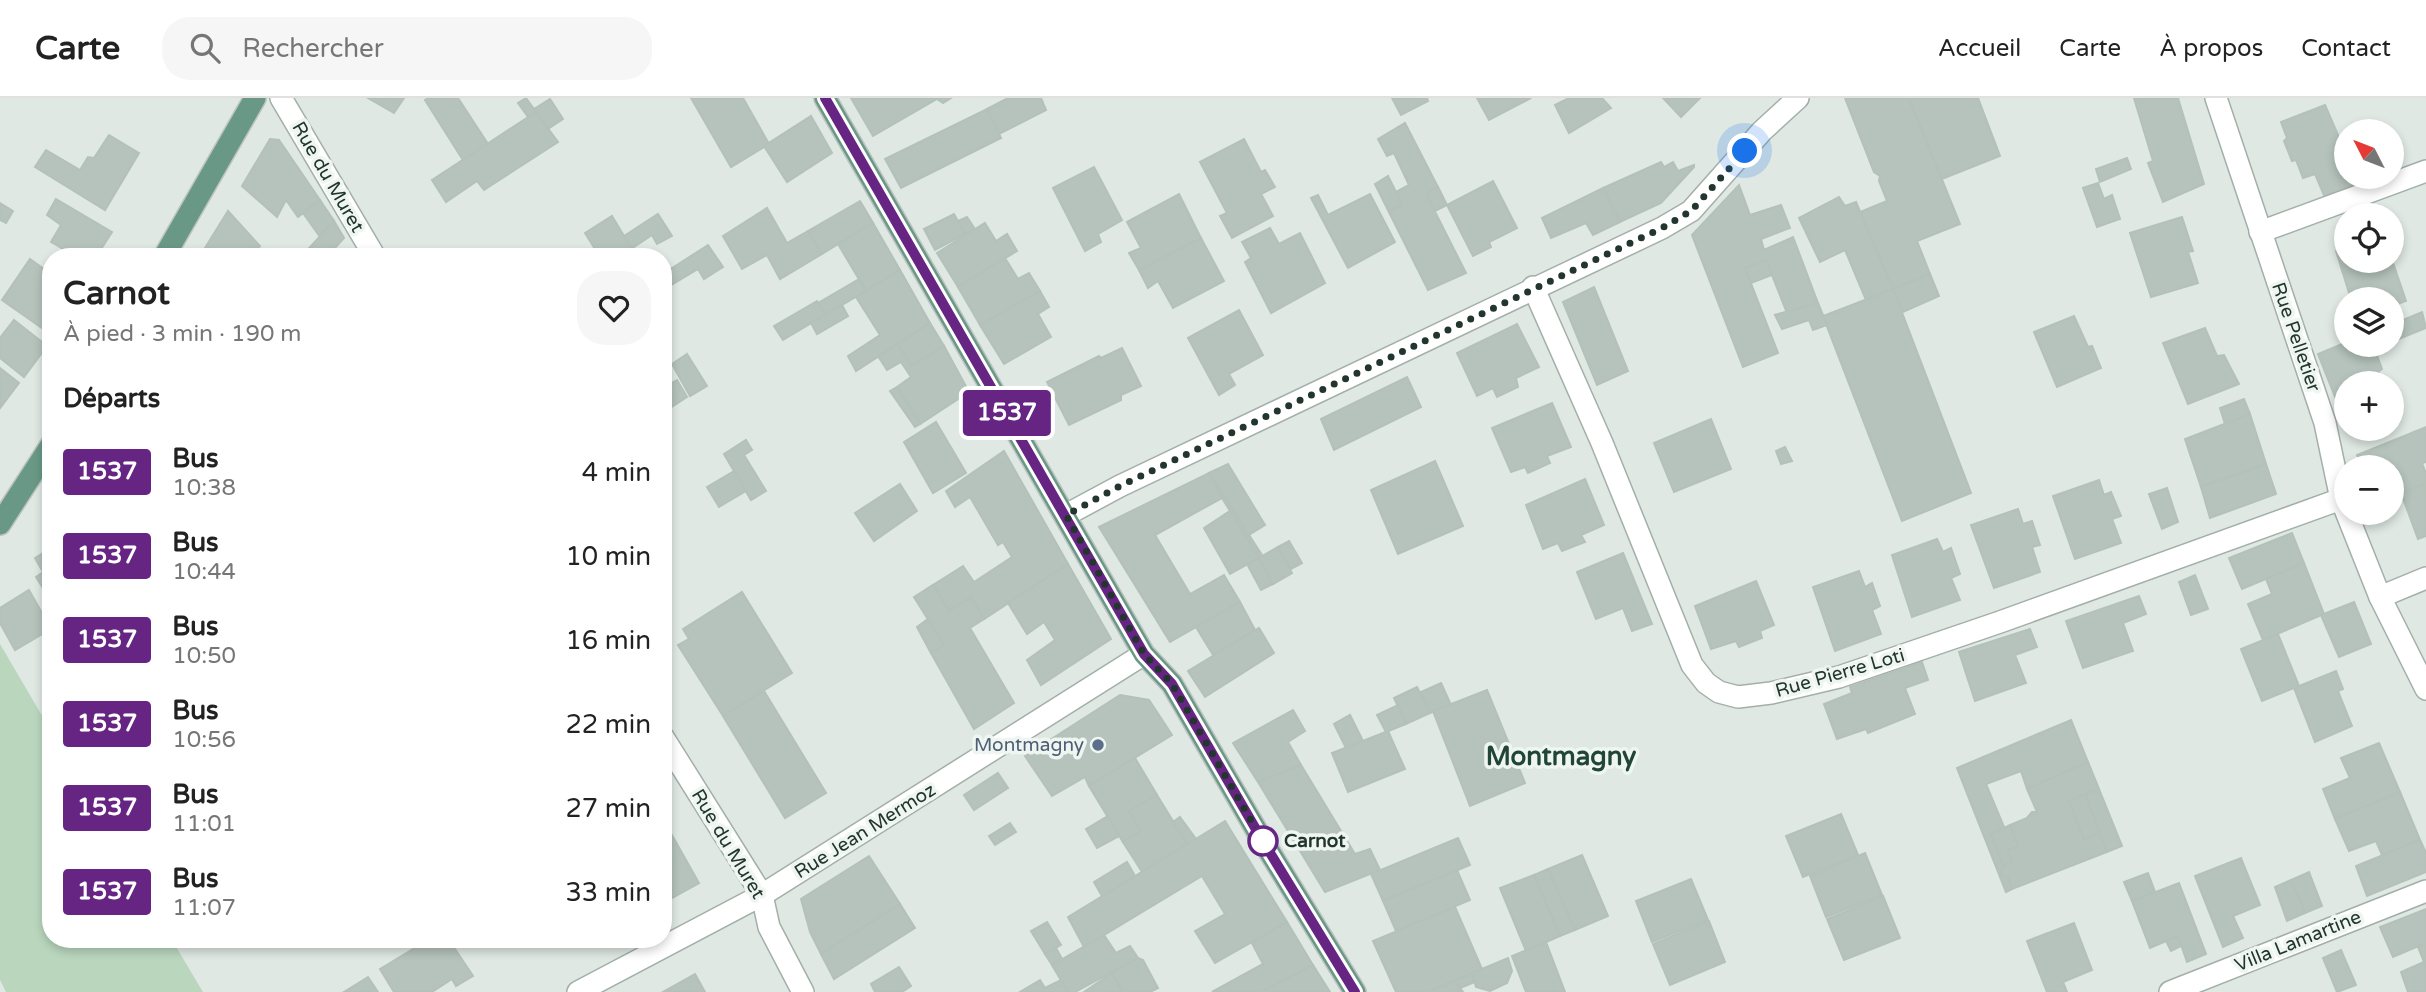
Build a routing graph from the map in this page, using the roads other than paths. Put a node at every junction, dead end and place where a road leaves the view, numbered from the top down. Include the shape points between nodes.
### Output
1 (255, 98) edge
2 (281, 98) edge
3 (825, 98) edge
4 (1798, 98) edge
5 (2216, 98) edge
6 (2426, 171) edge
7 (2260, 232) junction
8 (169, 248) edge
9 (370, 248) edge
10 (1533, 288) junction
11 (42, 459) edge
12 (2334, 466) edge
13 (2334, 502) edge
14 (1066, 515) junction
15 (0, 524) edge
16 (2351, 525) edge
17 (2426, 578) edge
18 (2379, 597) junction
19 (1144, 654) junction
20 (2426, 689) edge
21 (672, 751) edge
22 (2426, 891) edge
23 (762, 895) junction
24 (672, 942) edge
25 (661, 948) edge
26 (578, 992) edge
27 (803, 992) edge
28 (1355, 992) edge
29 (2170, 992) edge

1 - 8 main road
2 - 9 street, Rue du Muret
3 - 14 main road
4 - 10 street via 1691,211
5 - 7 street, Rue Pelletier
6 - 7 street
7 - 12 street, Rue Pelletier via 2325,423
10 - 13 street, Rue Pierre Loti via 1692,665 1719,692 1738,696 1771,693 1839,677
10 - 14 street
11 - 15 main road
14 - 19 main road
16 - 18 street, Rue Pelletier
17 - 18 street
18 - 20 street, Rue Pelletier
19 - 23 street, Rue Jean Mermoz
19 - 28 main road via 1172,684
21 - 23 street, Rue du Muret
22 - 29 street, Villa Lamartine
23 - 24 street, Rue Jean Mermoz
23 - 27 street, Rue du Muret via 769,927
25 - 26 street, Rue Jean Mermoz

